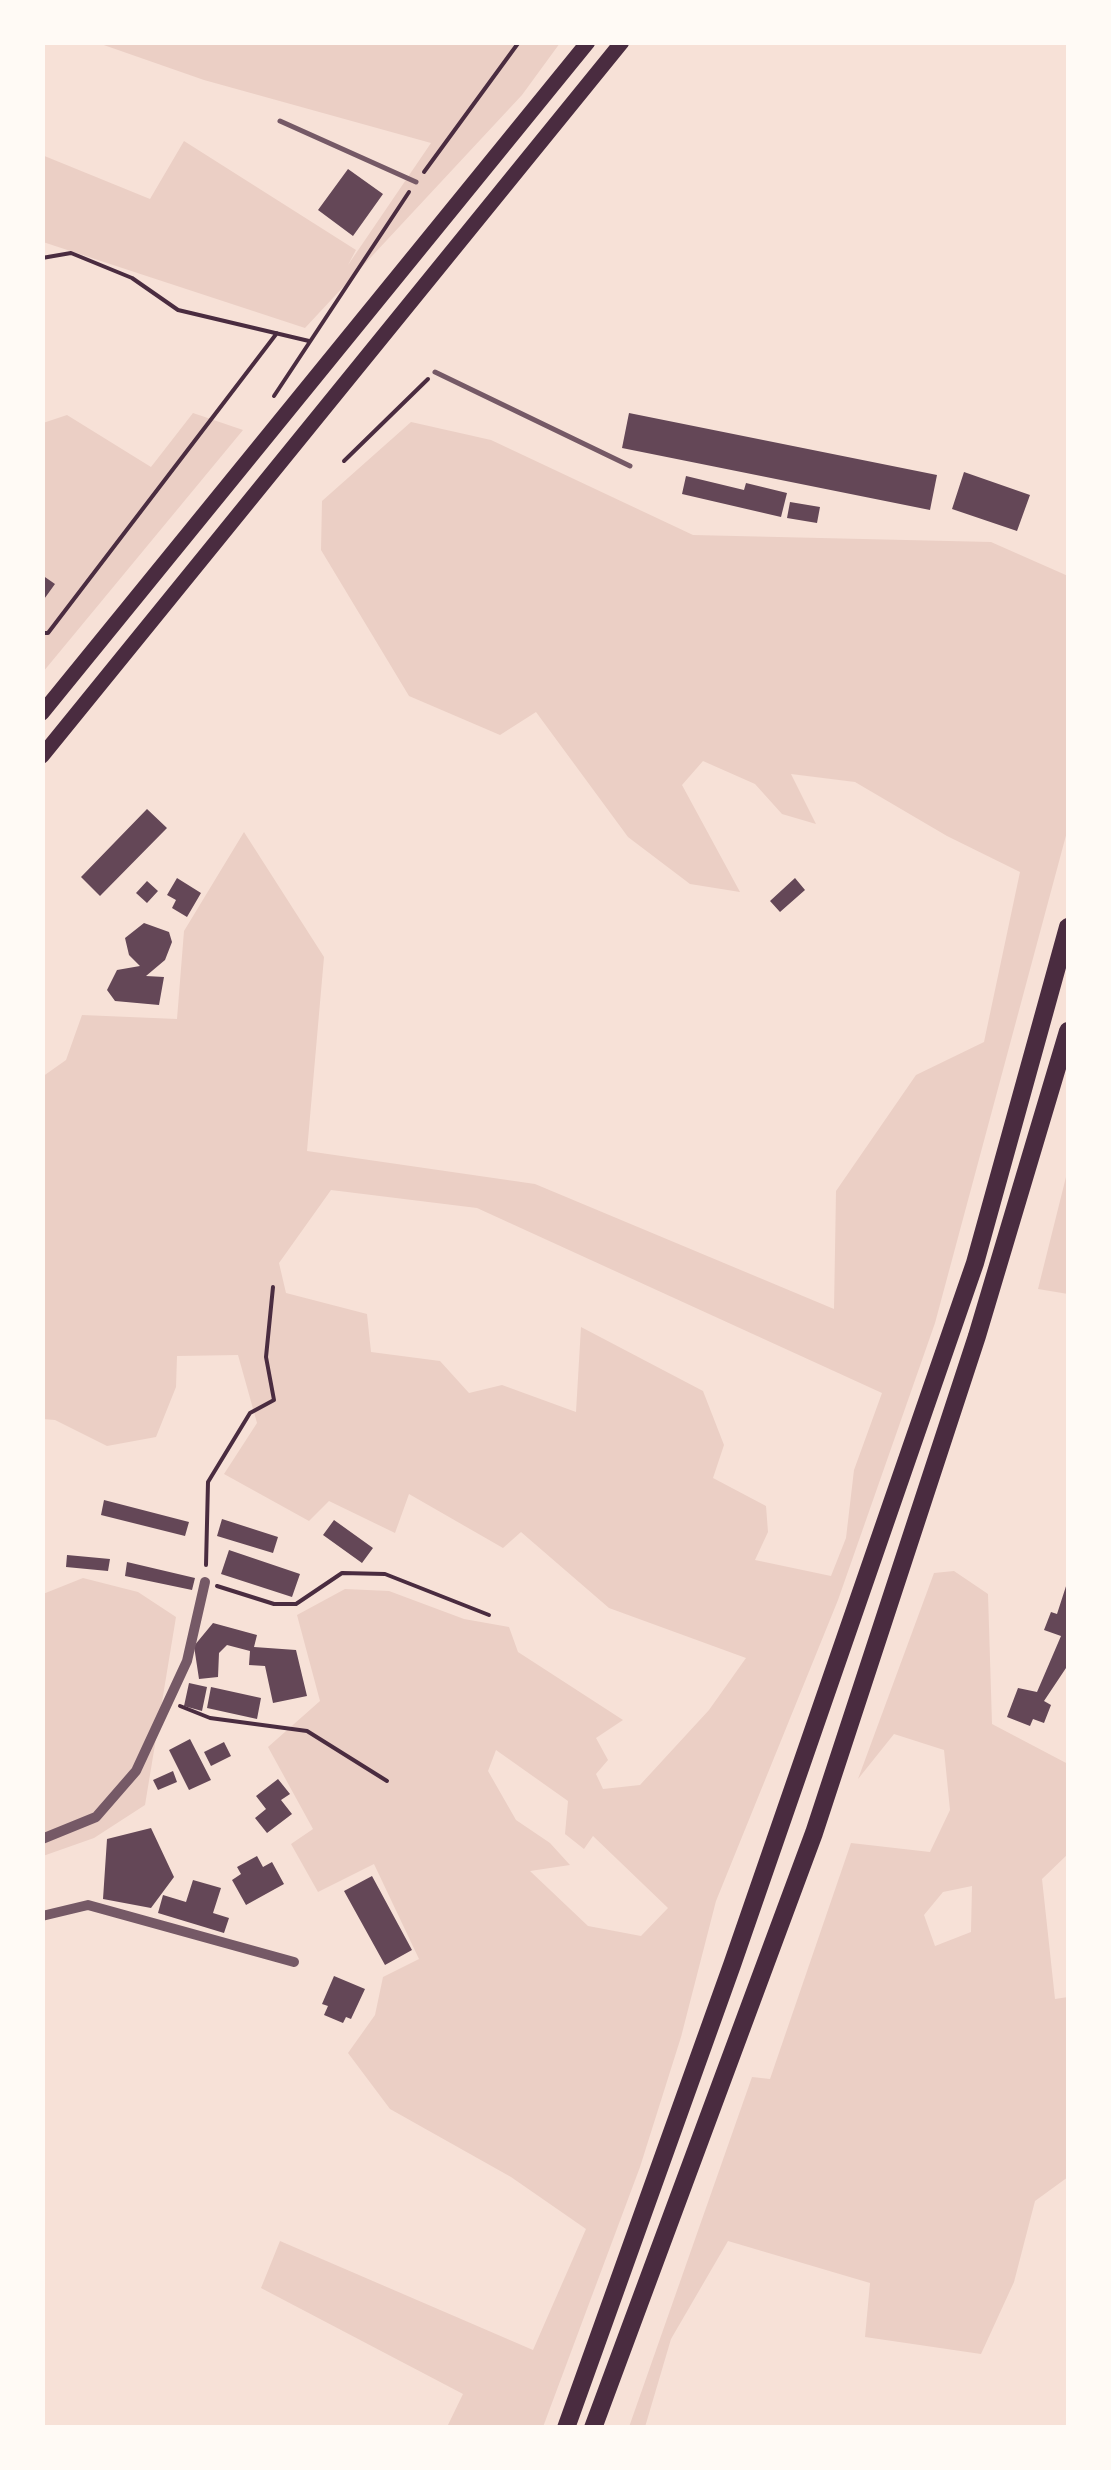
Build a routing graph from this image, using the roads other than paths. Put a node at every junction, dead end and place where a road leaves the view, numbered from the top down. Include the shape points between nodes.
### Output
1 (588, 42) edge
2 (622, 42) edge
3 (280, 121) dead end
4 (416, 182) road end
5 (435, 372) road end
6 (630, 466) dead end
7 (42, 713) edge
8 (42, 756) edge
9 (1068, 927) edge
10 (1068, 1030) edge
11 (205, 1582) road end
12 (42, 1839) edge
13 (42, 1916) edge
14 (294, 1962) dead end
15 (566, 2428) edge
16 (593, 2428) edge

1 - 7 main road
2 - 8 main road
3 - 4 lane
5 - 6 lane
9 - 15 highway via 975,1263
10 - 16 highway via 977,1336 814,1833
11 - 12 street via 188,1661 136,1772 96,1816
13 - 14 street via 88,1904

